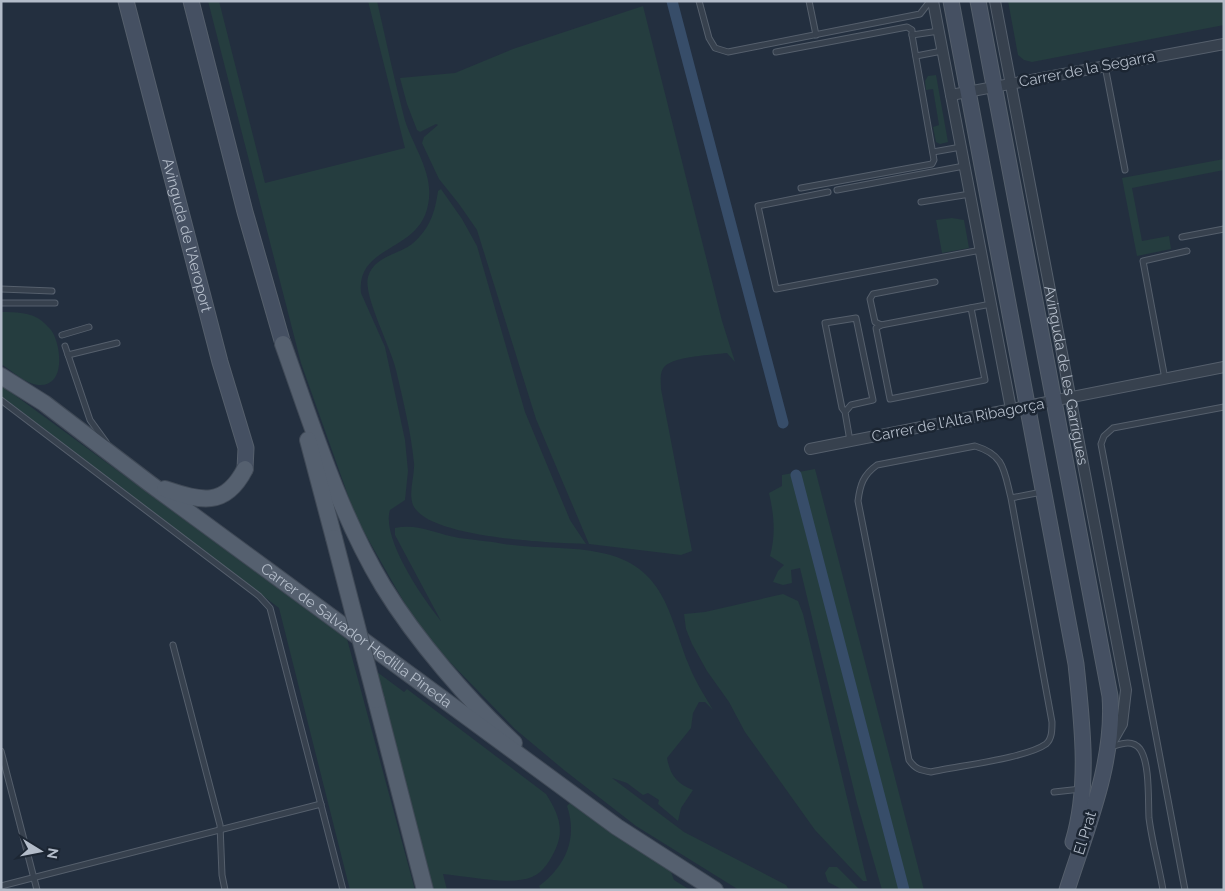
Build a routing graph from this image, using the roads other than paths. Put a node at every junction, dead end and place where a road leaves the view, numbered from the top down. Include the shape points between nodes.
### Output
1 (126, 1) edge
2 (191, 1) edge
3 (699, 1) edge
4 (809, 1) edge
5 (932, 1) edge
6 (951, 1) edge
7 (978, 1) edge
8 (995, 1) edge
9 (939, 31) junction
10 (816, 34) junction
11 (912, 35) junction
12 (1224, 44) edge
13 (942, 51) junction
14 (776, 52) dead end
15 (916, 56) junction
16 (1105, 66) junction
17 (1011, 83) junction
18 (994, 86) junction
19 (968, 91) junction
20 (951, 94) junction
21 (961, 147) junction
22 (933, 152) junction
23 (964, 166) junction
24 (1125, 170) dead end
25 (801, 188) dead end
26 (837, 190) dead end
27 (828, 192) dead end
28 (970, 194) junction
29 (922, 202) dead end
30 (1224, 229) edge
31 (1182, 237) dead end
32 (980, 250) junction
33 (1187, 251) dead end
34 (935, 282) dead end
35 (1, 289) edge
36 (52, 291) dead end
37 (1, 303) edge
38 (55, 303) dead end
39 (991, 304) junction
40 (971, 308) junction
41 (881, 324) junction
42 (89, 327) dead end
43 (62, 335) dead end
44 (117, 343) dead end
45 (283, 344) junction
46 (65, 346) dead end
47 (68, 355) junction
48 (1224, 367) edge
49 (1, 376) edge
50 (1165, 379) junction
51 (1071, 398) junction
52 (1, 400) edge
53 (1054, 401) junction
54 (1028, 406) junction
55 (1224, 407) edge
56 (1011, 409) junction
57 (845, 415) junction
58 (850, 442) junction
59 (810, 450) dead end
60 (120, 460) junction
61 (245, 469) joint
62 (149, 483) junction
63 (1045, 491) junction
64 (1011, 498) junction
65 (174, 645) dead end
66 (1108, 748) junction
67 (1, 751) edge
68 (1101, 777) joint
69 (1082, 789) junction
70 (568, 792) junction
71 (1054, 792) dead end
72 (321, 804) junction
73 (220, 830) junction
74 (33, 878) junction
75 (1, 886) edge
76 (708, 886) edge
77 (37, 890) edge
78 (225, 890) edge
79 (343, 890) edge
80 (424, 890) edge
81 (1057, 890) edge
82 (1067, 890) edge
83 (1163, 890) edge
84 (1185, 890) edge

1 - 61 street, Avinguda de l'Aeroport via 220,362 243,437
2 - 45 street
3 - 10 lane via 709,38 715,48 728,52
4 - 10 lane
5 - 9 street
5 - 10 lane via 920,14
6 - 19 street
7 - 18 street, Avinguda de les Garrigues
8 - 17 street, Avinguda de les Garrigues
9 - 11 lane
9 - 13 street
11 - 14 lane via 912,30 907,27
11 - 15 lane
12 - 16 street, Carrer de la Segarra
13 - 15 lane
13 - 20 street
15 - 22 lane
16 - 17 street, Carrer de la Segarra
16 - 24 lane
17 - 18 street, Carrer de la Segarra
17 - 51 street, Avinguda de les Garrigues
18 - 19 street, Carrer de la Segarra
18 - 53 street, Avinguda de les Garrigues
19 - 20 street, Carrer de la Segarra
19 - 54 street
20 - 21 street
21 - 22 lane
21 - 23 street
22 - 25 lane via 932,164
23 - 26 lane
23 - 28 street
27 - 32 lane via 758,206 776,289
28 - 29 lane
28 - 32 street
30 - 31 lane
32 - 39 street
33 - 50 lane via 1143,261
34 - 41 lane via 873,294 870,299 876,322
35 - 36 lane
37 - 38 lane
39 - 40 lane
39 - 56 street
40 - 41 lane
40 - 41 lane via 985,380 890,399 876,328
42 - 43 lane
44 - 47 lane
45 - 70 main road via 345,510 383,586 412,628 462,687 501,730
45 - 80 main road, bridge
46 - 47 lane
47 - 60 lane via 90,420
48 - 50 street, Carrer de l'Alta Ribagorça
49 - 60 main road, Carrer de Salvador Hedilla Pineda via 44,403
50 - 51 street, Carrer de l'Alta Ribagorça
51 - 53 street, Carrer de l'Alta Ribagorça
51 - 66 street, Avinguda de les Garrigues via 1126,690 1122,724
52 - 72 lane via 268,605
53 - 54 street, Carrer de l'Alta Ribagorça
53 - 66 street, Avinguda de les Garrigues via 1110,696 1112,718
54 - 56 street, Carrer de l'Alta Ribagorça
54 - 63 street
55 - 84 lane via 1113,428 1101,444
56 - 58 street, Carrer de l'Alta Ribagorça
57 - 57 lane via 851,405 873,400 856,318 825,323
57 - 58 lane
58 - 59 street, Carrer de l'Alta Ribagorça
60 - 62 main road, Carrer de Salvador Hedilla Pineda
61 - 62 main road via 232,489 210,499 190,498
62 - 70 main road, Carrer de Salvador Hedilla Pineda
63 - 64 lane
63 - 69 street via 1076,664 1084,751
64 - 64 lane via 1004,466 998,456 976,446 876,465 866,473 860,485 858,501 909,760 920,770 931,772 1031,752 1047,742 1052,733
65 - 73 lane
66 - 68 street, Avinguda de les Garrigues
66 - 83 lane via 1127,743 1137,747 1142,754
67 - 74 lane
68 - 82 street, El Prat
69 - 71 lane
69 - 81 street via 1074,837
70 - 76 main road, Carrer de Salvador Hedilla Pineda
72 - 73 lane
72 - 79 lane
73 - 74 lane
73 - 78 lane
74 - 75 lane
74 - 77 lane

